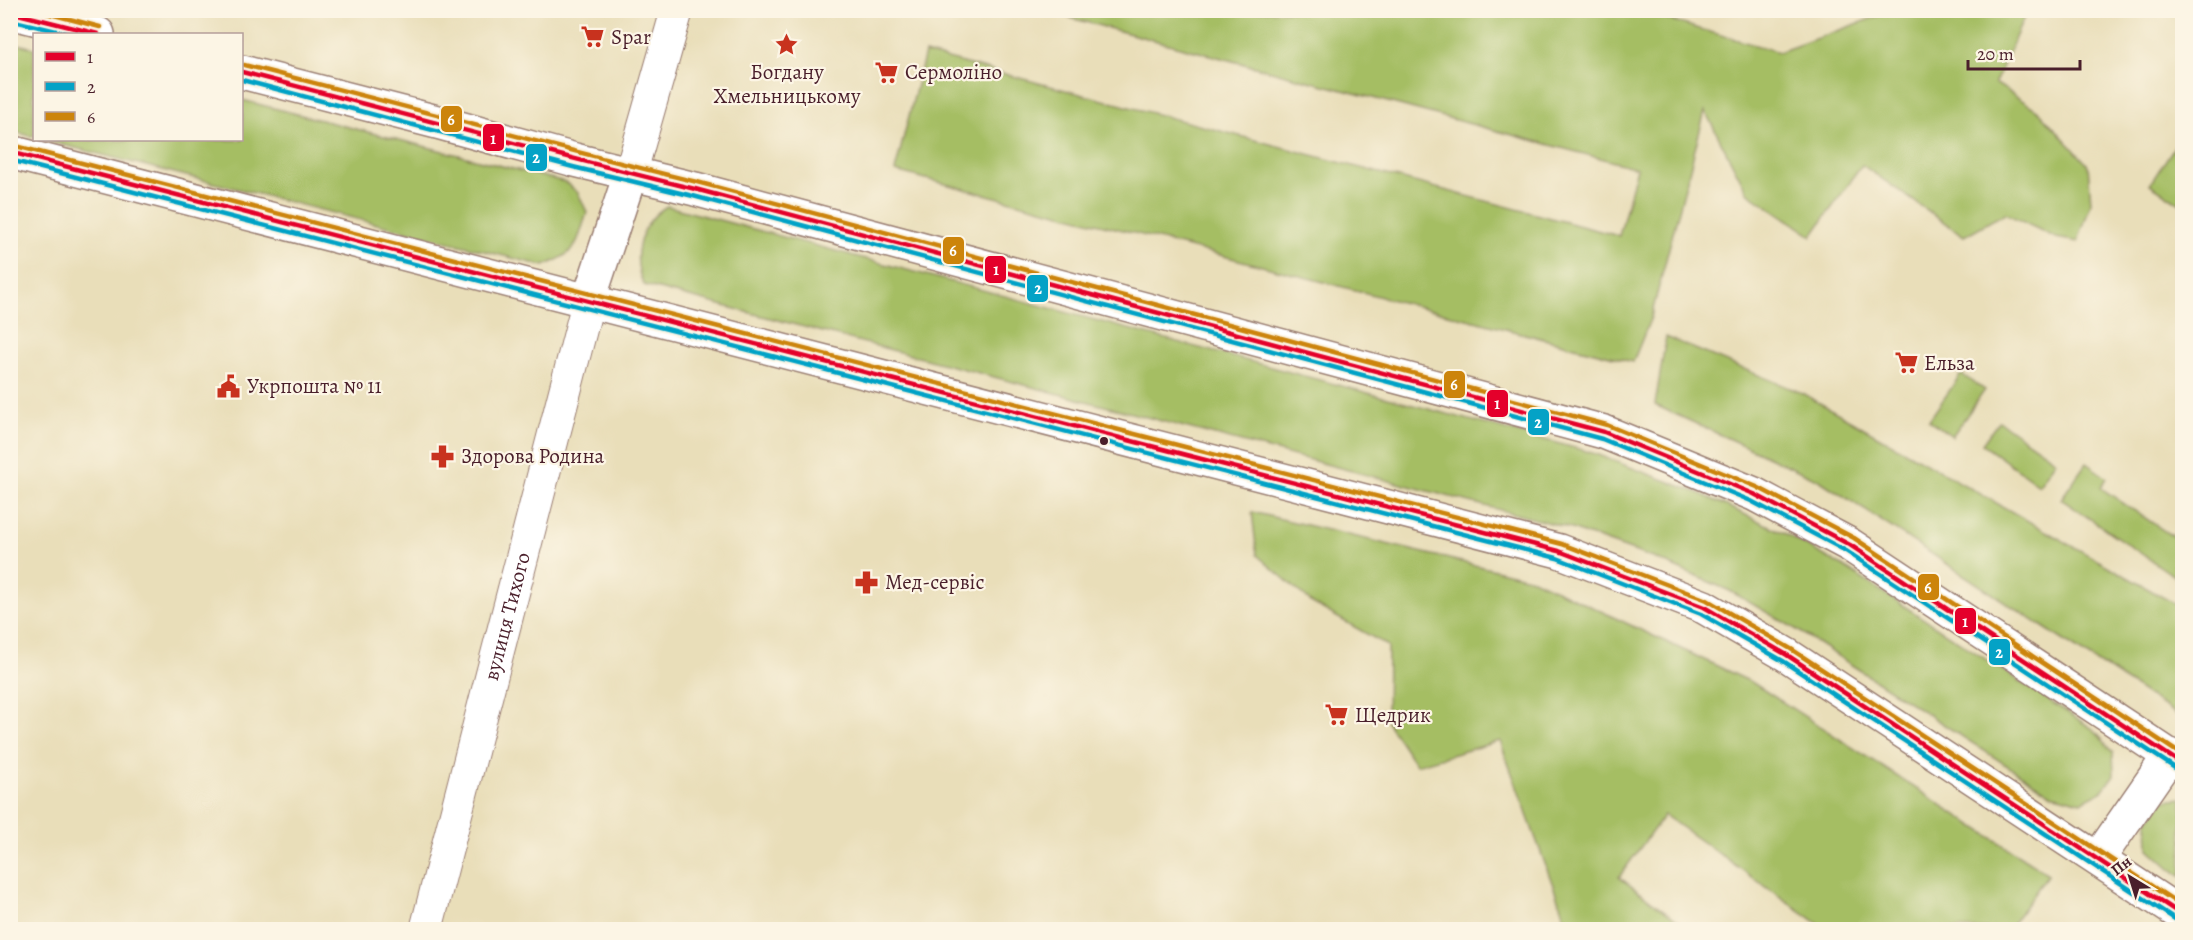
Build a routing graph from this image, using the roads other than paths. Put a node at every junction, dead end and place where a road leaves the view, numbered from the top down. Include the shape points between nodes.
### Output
1 (677, 10) edge
2 (10, 12) edge
3 (94, 33) edge
4 (243, 72) edge
5 (10, 152) edge
6 (631, 172) junction
7 (588, 302) junction
8 (2176, 759) edge
9 (2098, 860) junction
10 (2182, 915) edge
11 (426, 930) edge

1 - 6 street
2 - 3 street
4 - 6 street
5 - 7 street
6 - 7 street
6 - 8 street via 1604,432 1754,494 1850,545
7 - 9 street via 1559,551 1704,607 1787,655
7 - 11 street, вулиця Тихого
8 - 9 street
9 - 10 street

